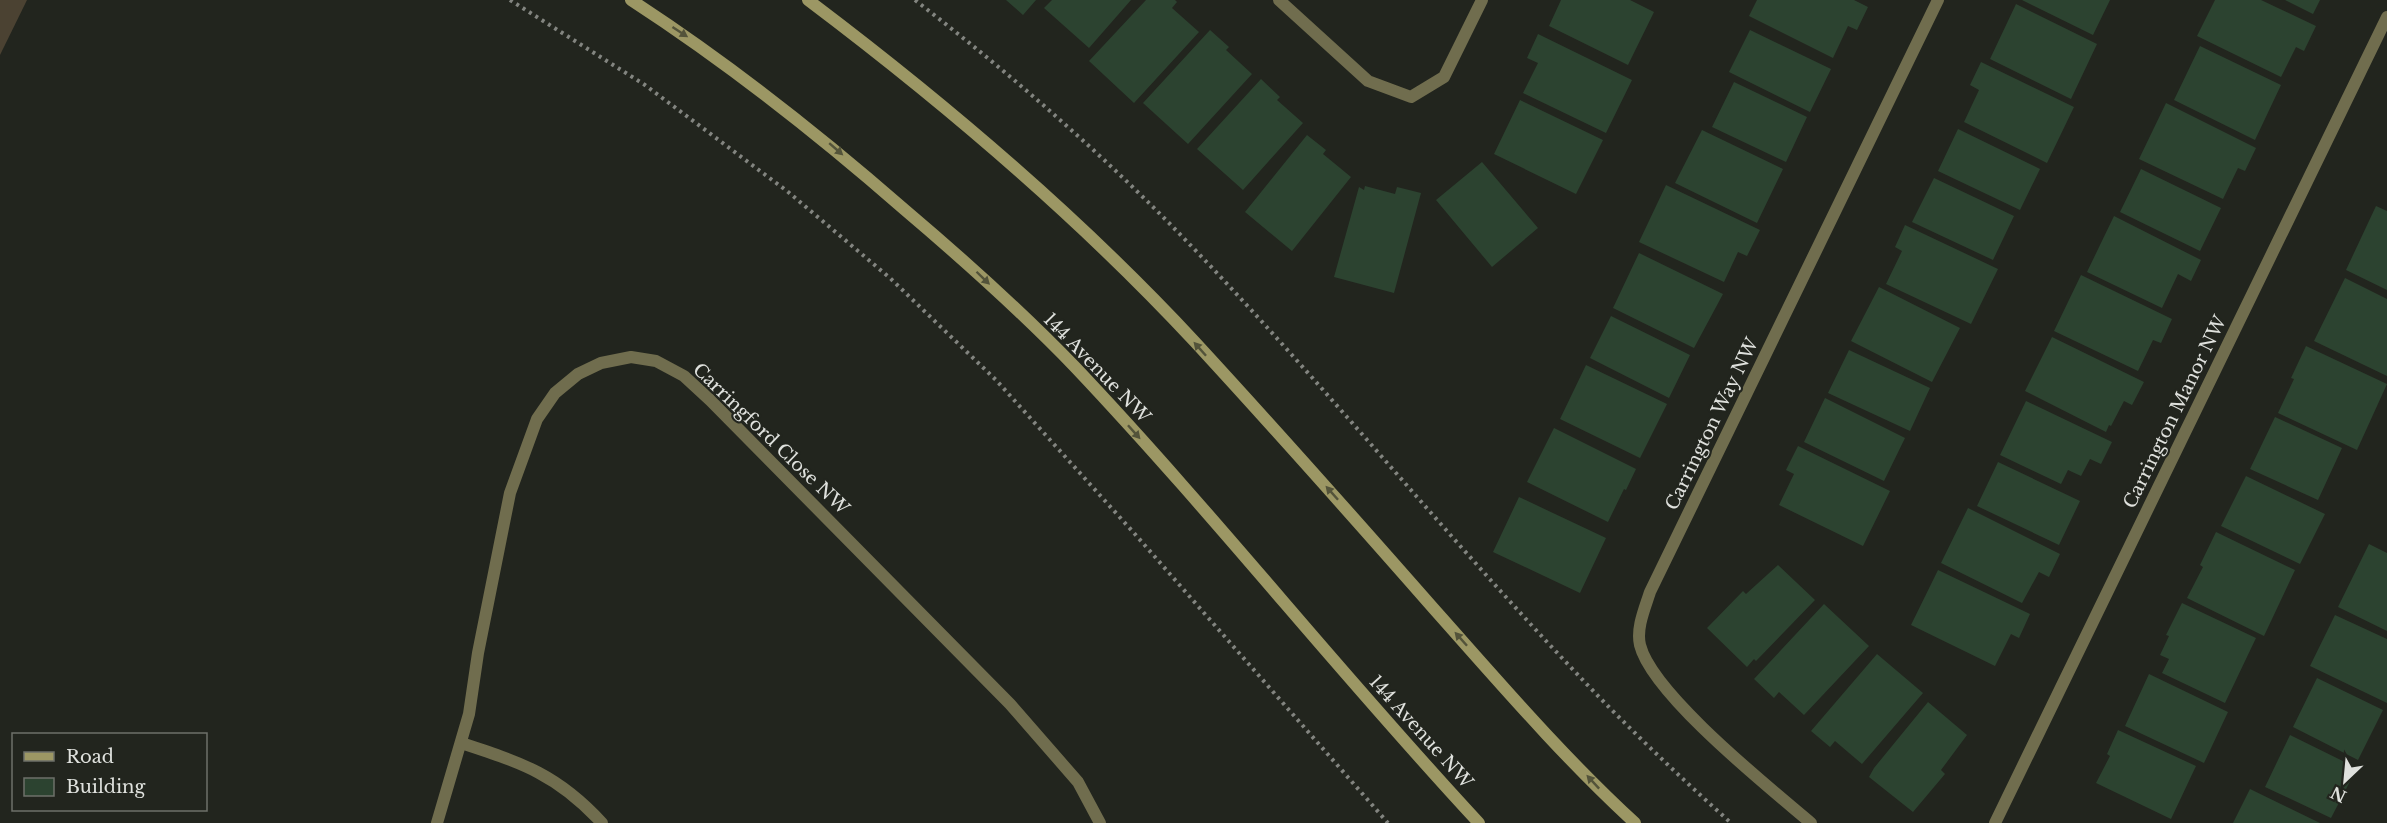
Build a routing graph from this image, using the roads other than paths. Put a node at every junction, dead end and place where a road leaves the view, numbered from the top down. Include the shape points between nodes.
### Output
1 (631, 0) edge
2 (808, 0) edge
3 (1279, 0) edge
4 (1482, 0) edge
5 (1938, 0) edge
6 (2387, 17) edge
7 (461, 743) junction
8 (437, 823) edge
9 (602, 823) edge
10 (1100, 823) edge
11 (1479, 823) edge
12 (1635, 823) edge
13 (1811, 823) edge
14 (1995, 823) edge

1 -> 11 main road, 144 Avenue NW via 689,38 825,140 972,267 1074,366 1159,459
12 -> 2 main road via 1488,670 1193,340 1105,249 1008,160
3 - 4 street via 1368,81 1411,96 1444,77
5 - 13 street, Carrington Way NW via 1650,592 1641,622 1640,645 1652,670 1676,701
6 - 14 street, Carrington Manor NW
7 - 8 street, Carringford Close NW
7 - 9 street via 521,762 552,778
7 - 10 street, Carringford Close NW via 510,493 537,419 555,393 578,374 601,363 631,357 656,361 684,376 710,400 1010,704 1078,782

